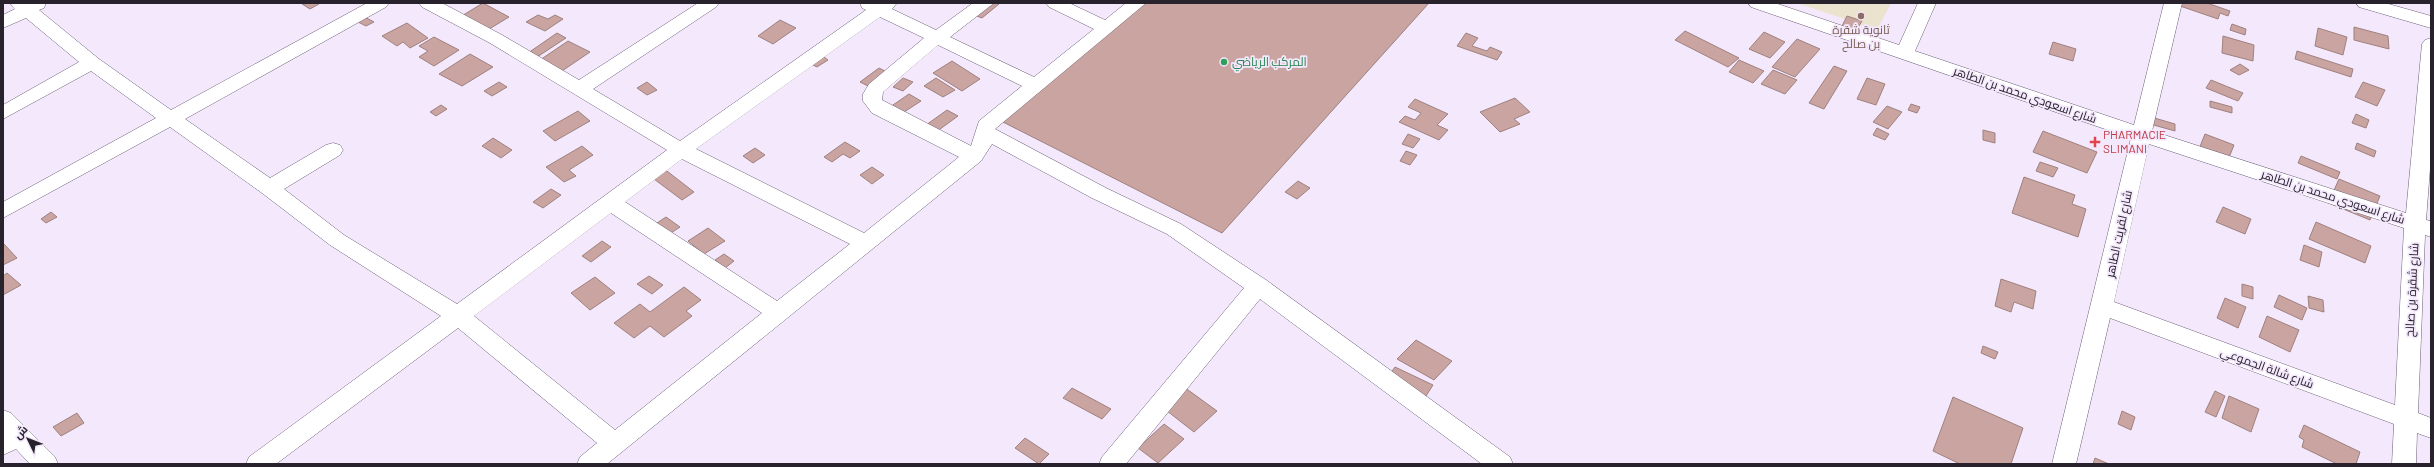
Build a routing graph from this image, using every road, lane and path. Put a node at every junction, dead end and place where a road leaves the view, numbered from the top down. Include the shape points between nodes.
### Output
1 (380, 3) edge
2 (428, 3) edge
3 (710, 3) edge
4 (985, 3) edge
5 (1054, 3) edge
6 (1137, 3) edge
7 (1757, 3) edge
8 (1927, 3) edge
9 (2173, 3) edge
10 (2365, 3) edge
11 (29, 5) edge
12 (878, 5) edge
13 (3, 22) edge
14 (2431, 22) edge
15 (1107, 28) junction
16 (936, 38) junction
17 (2431, 44) edge
18 (1904, 54) junction
19 (92, 63) junction
20 (1037, 86) junction
21 (578, 90) junction
22 (3, 113) edge
23 (170, 119) junction
24 (984, 130) junction
25 (2140, 134) junction
26 (333, 150) dead end
27 (681, 150) junction
28 (974, 156) junction
29 (269, 188) junction
30 (611, 203) junction
31 (3, 211) edge
32 (2423, 227) edge
33 (866, 243) junction
34 (1258, 286) junction
35 (2103, 307) junction
36 (778, 313) junction
37 (459, 316) junction
38 (2405, 418) junction
39 (2431, 428) edge
40 (8, 433) edge
41 (614, 443) junction
42 (46, 464) edge
43 (258, 464) edge
44 (590, 464) edge
45 (1111, 464) edge
46 (1501, 464) edge
47 (2064, 464) edge
48 (2404, 464) edge

1 - 23 street
2 - 21 street via 496,39
3 - 21 street
4 - 16 street
5 - 15 street
6 - 15 street
7 - 18 street, شارع اسعودي محمد بن الطاهر
8 - 18 street
9 - 25 street, شارع لقريت الطاهر
10 - 14 street
11 - 13 street
11 - 19 street
12 - 16 street
12 - 27 street
15 - 20 street
16 - 20 street
16 - 28 street via 876,88 872,93 872,104
17 - 32 street, شارع شقرة بن صالح
18 - 25 street, شارع اسعودي محمد بن الطاهر
19 - 22 street
19 - 23 street
20 - 24 street via 992,120
21 - 27 street
23 - 29 street
23 - 31 street
24 - 28 street via 982,145
24 - 34 street via 1099,193 1174,229
25 - 32 street, شارع اسعودي محمد بن الطاهر
25 - 35 street, شارع لقريت الطاهر
26 - 29 street
27 - 30 street
27 - 33 street
28 - 33 street
29 - 37 street via 337,240
30 - 36 street
30 - 37 street
32 - 38 street, شارع شقرة بن صالح
33 - 36 street
34 - 45 street
34 - 46 street
35 - 38 street, شارع شالة الجموعي
35 - 47 street, شارع لقريت الطاهر
36 - 41 street
37 - 41 street
37 - 43 street
38 - 39 street, شارع شالة الجموعي
38 - 48 street, شارع شقرة بن صالح
40 - 42 street
41 - 44 street

